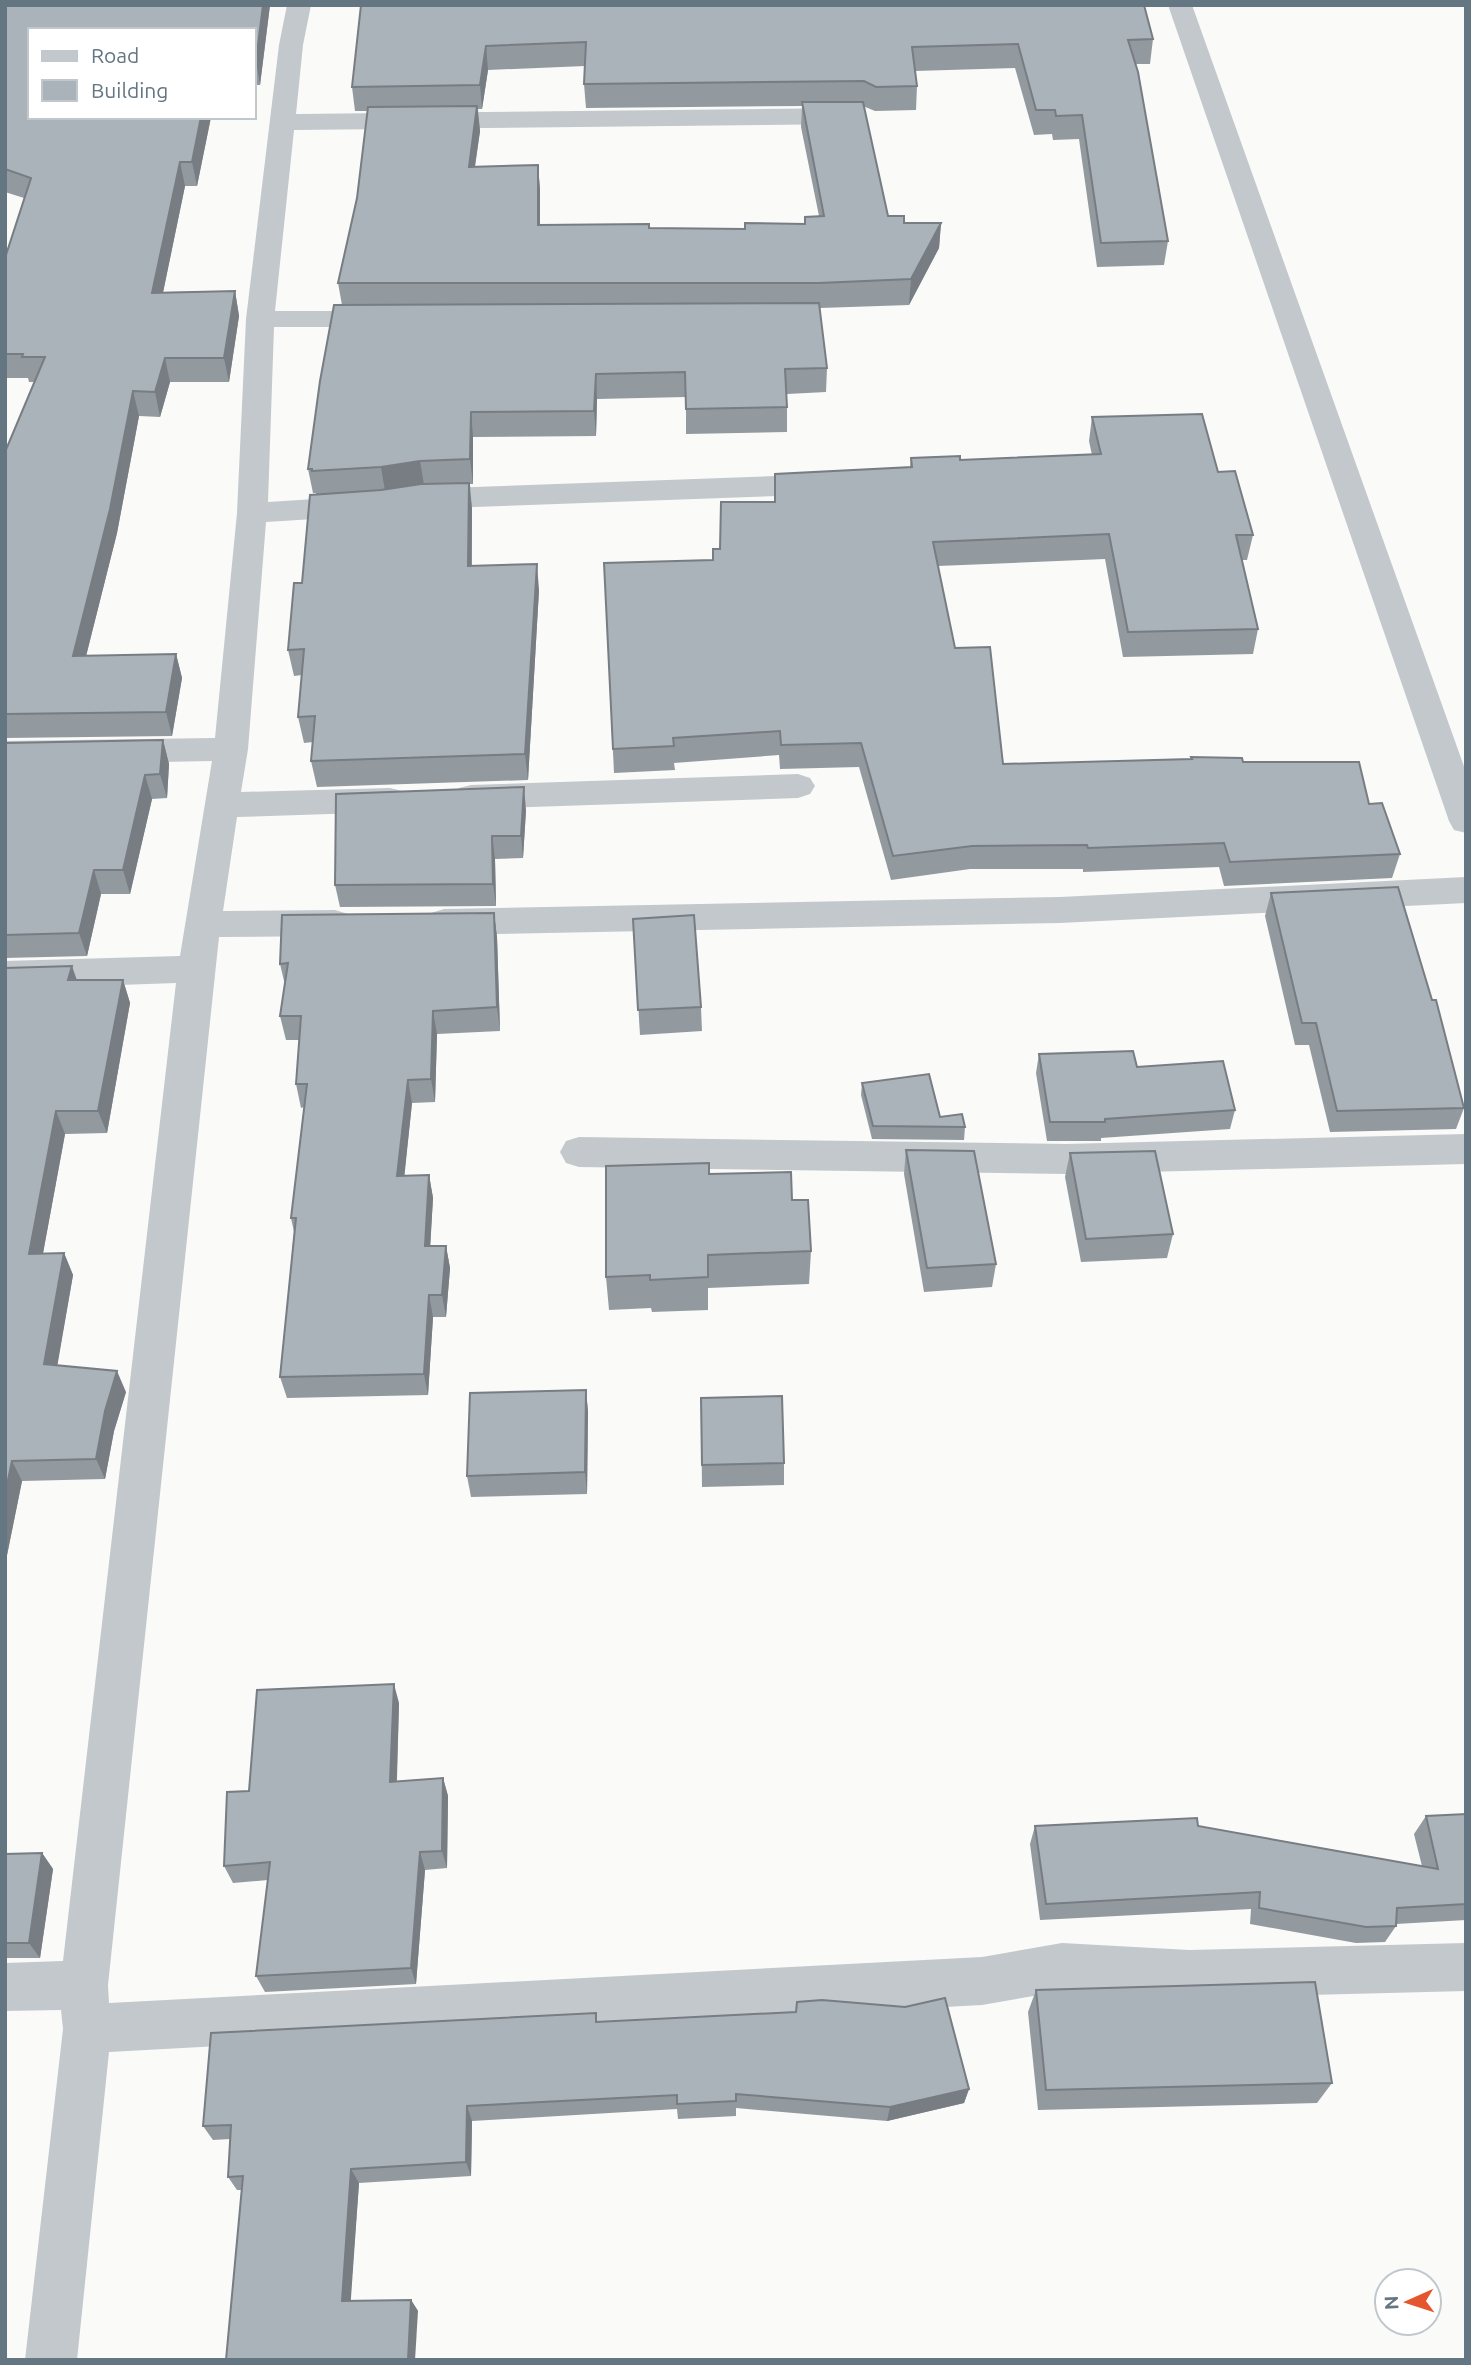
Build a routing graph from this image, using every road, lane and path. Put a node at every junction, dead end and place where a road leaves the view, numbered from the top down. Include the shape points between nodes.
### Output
1 (299, 5) edge
2 (1180, 5) edge
3 (863, 116) edge
4 (284, 122) junction
5 (260, 319) junction
6 (413, 319) edge
7 (803, 485) edge
8 (252, 513) junction
9 (231, 749) junction
10 (5, 753) edge
11 (798, 786) dead end
12 (220, 805) junction
13 (1466, 821) edge
14 (1466, 890) edge
15 (371, 922) edge
16 (413, 922) edge
17 (204, 924) junction
18 (196, 969) junction
19 (5, 975) edge
20 (1466, 1149) edge
21 (579, 1152) dead end
22 (1466, 1967) edge
23 (5, 1987) edge
24 (86, 2007) junction
25 (51, 2360) edge

1 - 4 street
2 - 13 street
3 - 4 street
4 - 5 street
5 - 6 street
5 - 8 street
7 - 8 street via 424,498
8 - 9 street
9 - 10 street
9 - 12 street
11 - 12 street
12 - 17 street
14 - 16 street via 1060,910
15 - 17 street
17 - 18 street
18 - 19 street
18 - 24 street
20 - 21 street via 1066,1159
22 - 24 street via 1189,1974 1062,1967 982,1981
23 - 24 street
24 - 25 street

